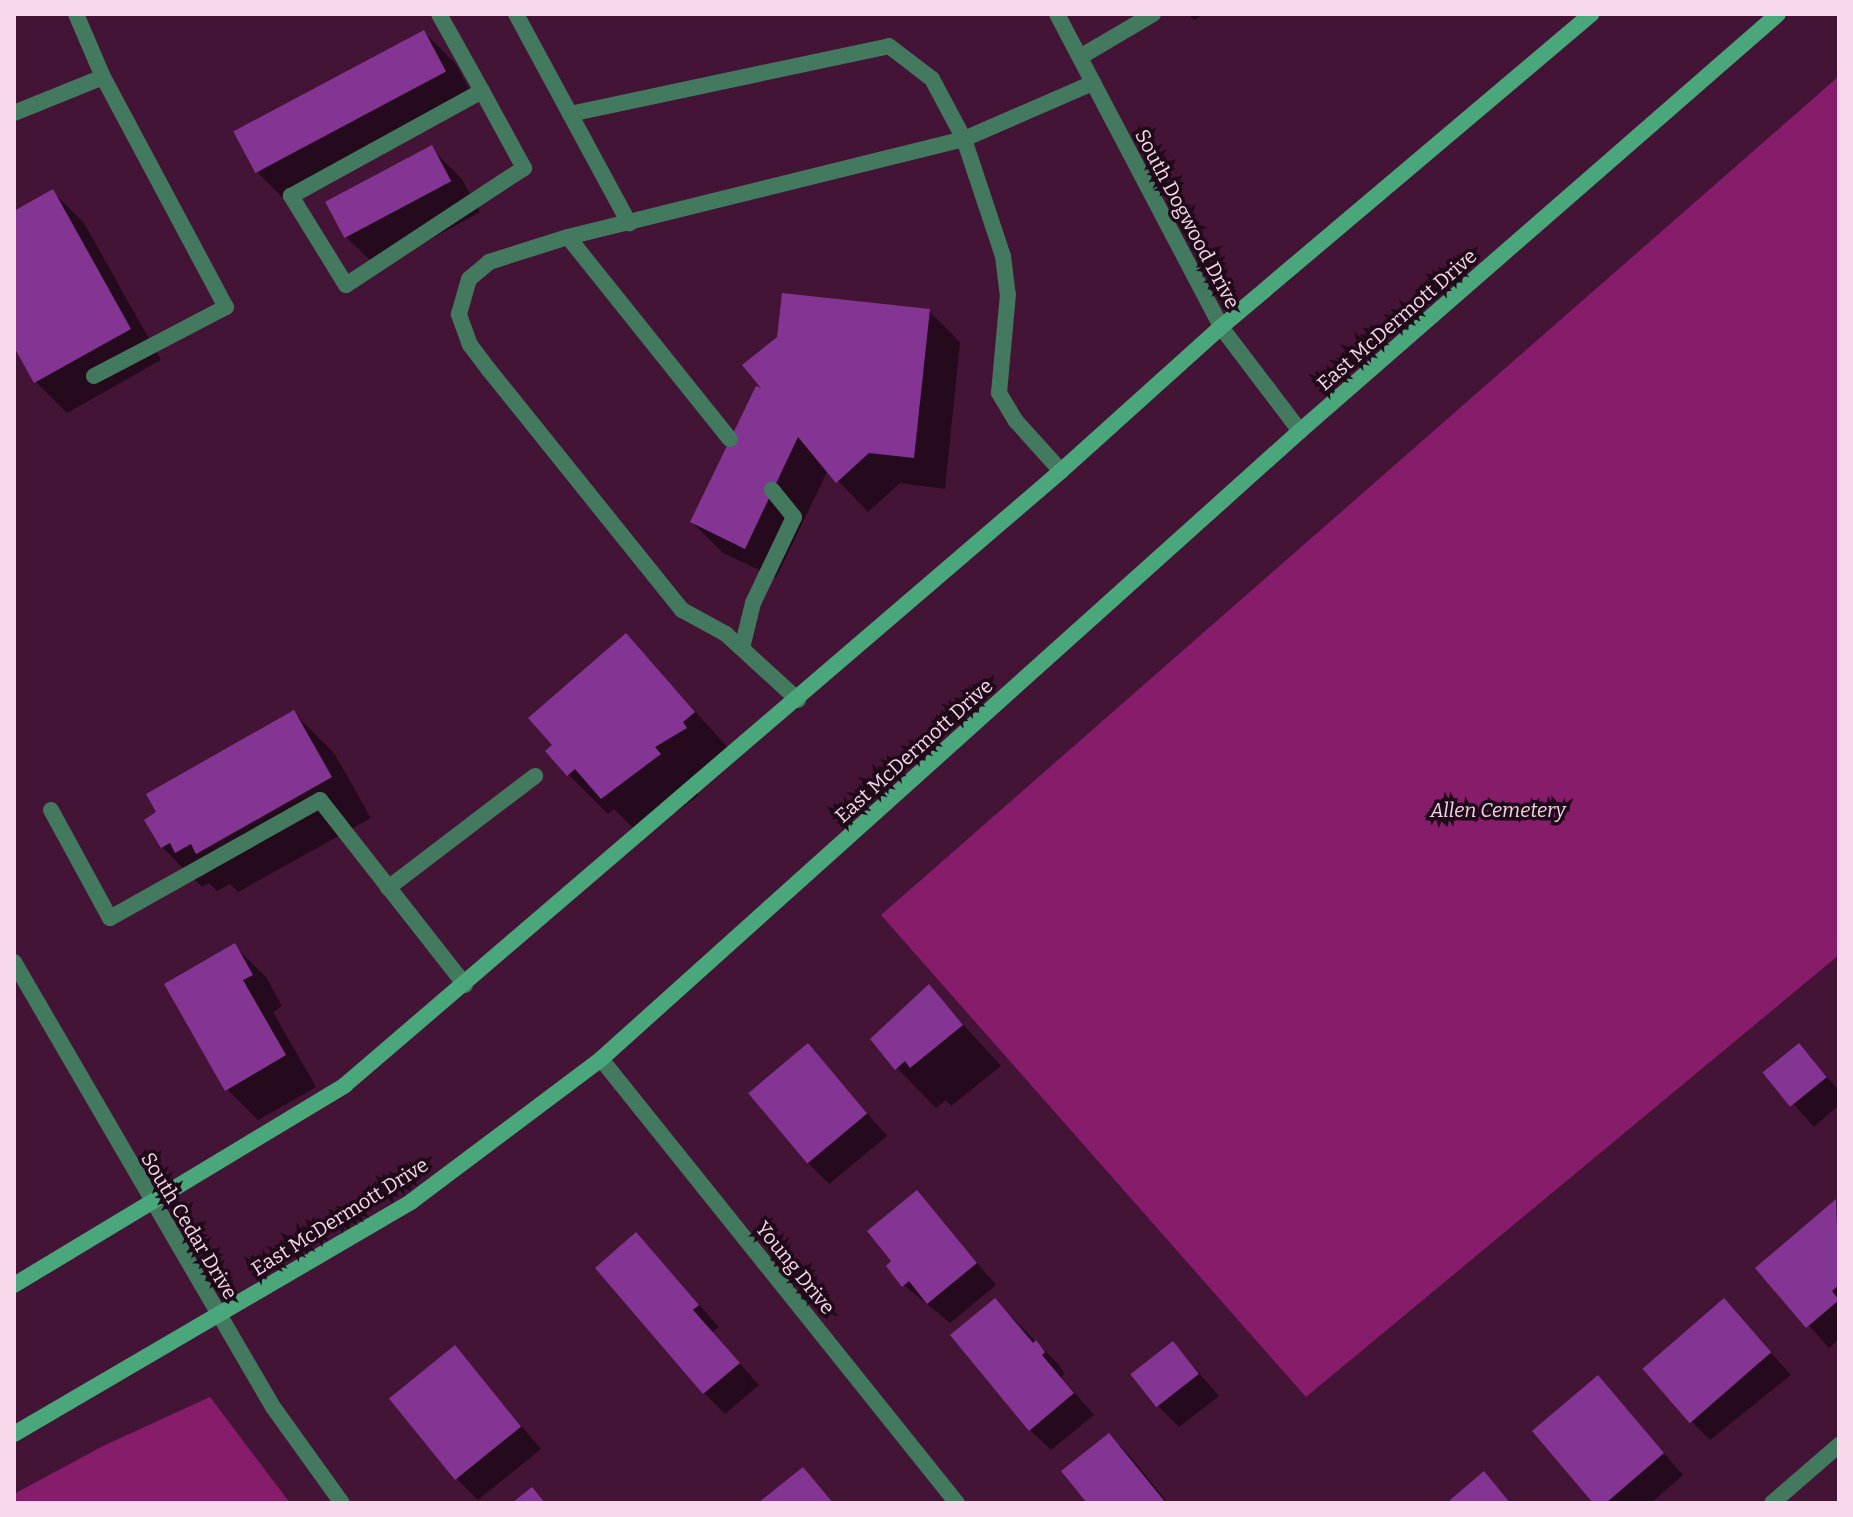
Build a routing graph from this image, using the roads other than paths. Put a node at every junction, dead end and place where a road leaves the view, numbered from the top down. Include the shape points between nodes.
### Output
1 (76, 14) edge
2 (439, 14) edge
3 (516, 14) edge
4 (1057, 14) edge
5 (1153, 14) edge
6 (1591, 14) edge
7 (1778, 14) edge
8 (1080, 57) junction
9 (103, 77) junction
10 (1093, 83) junction
11 (482, 91) junction
12 (14, 113) edge
13 (570, 114) junction
14 (964, 139) junction
15 (629, 223) junction
16 (568, 237) junction
17 (1221, 327) junction
18 (94, 376) dead end
19 (1300, 431) junction
20 (730, 439) dead end
21 (1061, 471) junction
22 (772, 490) dead end
23 (742, 648) junction
24 (798, 700) junction
25 (535, 776) dead end
26 (51, 810) dead end
27 (388, 888) junction
28 (14, 962) edge
29 (465, 985) junction
30 (601, 1059) junction
31 (152, 1206) junction
32 (14, 1285) edge
33 (220, 1315) junction
34 (14, 1434) edge
35 (1839, 1445) edge
36 (342, 1503) edge
37 (957, 1503) edge
38 (1772, 1503) edge

1 - 9 street
2 - 11 street
3 - 13 street
4 - 8 street, South Dogwood Drive
5 - 8 street
6 - 17 main road
7 - 19 main road, East McDermott Drive
8 - 10 street, South Dogwood Drive
9 - 12 street
9 - 18 street via 226,307
10 - 14 street
10 - 17 street, South Dogwood Drive
11 - 11 street via 524,168 346,285 291,196
13 - 14 street via 889,46 932,79
13 - 15 street
14 - 15 street
14 - 21 street via 1003,256 1008,294 999,393 1016,421
15 - 16 street
16 - 20 street
16 - 23 street via 489,262 469,279 459,314 470,345 682,610
17 - 19 street, South Dogwood Drive
17 - 21 main road
19 - 30 main road, East McDermott Drive
21 - 24 main road
22 - 23 street via 794,517 753,603
23 - 24 street
24 - 29 main road
25 - 27 street
26 - 27 street via 110,918 320,800
27 - 29 street
28 - 31 street, South Cedar Drive
29 - 31 main road via 345,1085
30 - 33 main road, East McDermott Drive via 412,1201
30 - 37 street, Young Drive
31 - 32 main road
31 - 33 street, South Cedar Drive
33 - 34 main road, East McDermott Drive
33 - 36 street, South Cedar Drive via 273,1407
35 - 38 street

